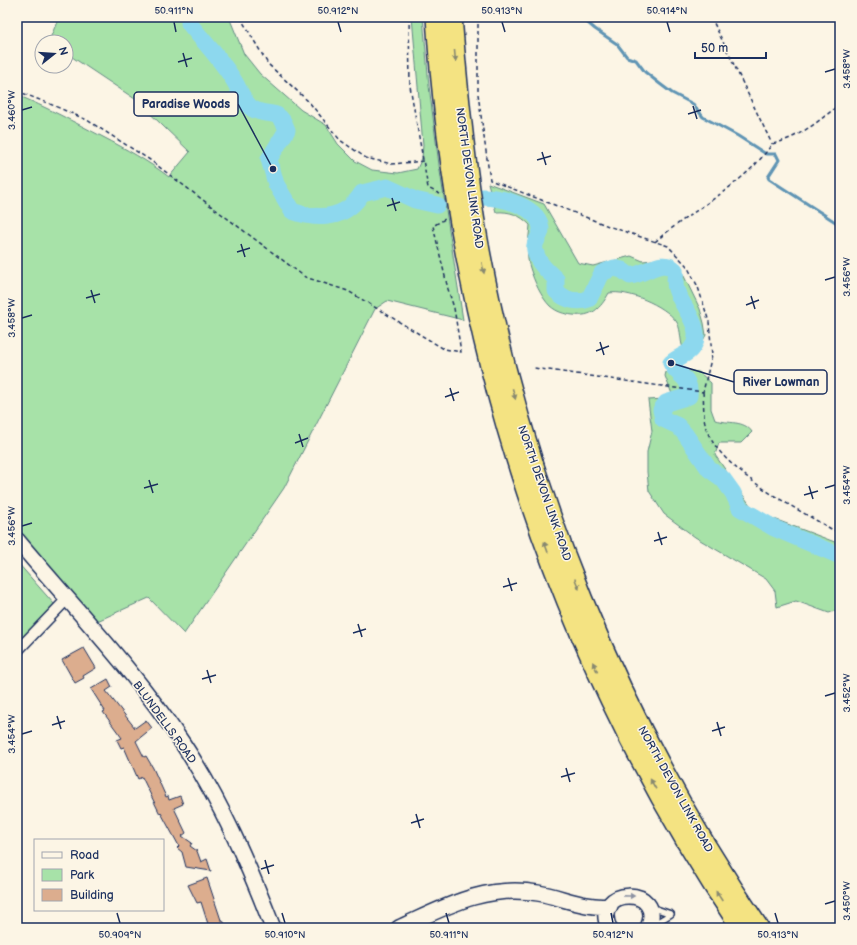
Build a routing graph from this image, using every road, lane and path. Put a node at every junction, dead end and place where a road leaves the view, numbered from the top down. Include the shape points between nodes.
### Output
1 (240, 17) edge
2 (408, 17) edge
3 (436, 17) edge
4 (452, 17) edge
5 (478, 17) edge
6 (711, 17) edge
7 (17, 92) edge
8 (840, 104) edge
9 (772, 144) junction
10 (424, 161) junction
11 (443, 196) dead end
12 (447, 218) dead end
13 (654, 242) junction
14 (534, 368) dead end
15 (702, 392) junction
16 (840, 531) edge
17 (17, 540) edge
18 (67, 599) junction
19 (17, 651) edge
20 (571, 901) junction
21 (610, 906) junction
22 (647, 906) junction
23 (609, 927) edge
24 (273, 928) edge
25 (399, 928) edge
26 (648, 928) edge
27 (741, 928) edge
28 (759, 928) edge

1 - 10 path via 268,64 309,102 340,140 366,158 392,164
2 - 10 path via 410,86
27 -> 3 highway, NORTH DEVON LINK ROAD via 677,827 618,716 561,588 520,473 483,344 463,250 447,146
4 -> 28 highway, NORTH DEVON LINK ROAD via 465,151 482,260 501,347 548,505 577,583 627,699 698,832
5 - 13 path via 478,94 490,180
6 - 9 path
7 - 12 path via 87,120 150,160 305,277 348,291 444,349 461,352 454,308 433,226
8 - 9 path via 803,132 789,140
9 - 13 path via 766,154 736,182
10 - 11 path via 428,188
13 - 15 path via 668,246 687,266 709,322 712,355
14 - 15 path
15 - 16 path via 706,428 716,448 742,474 833,530
17 - 18 street, BLUNDELLS ROAD
18 - 19 street
18 - 24 street, BLUNDELLS ROAD via 143,689 184,745 244,855
20 - 21 street via 595,907
20 - 23 street
20 - 25 street via 525,891 489,893 460,900
21 -> 22 street via 618,898 628,895 639,898
21 - 23 street via 606,916
22 - 26 street via 650,919
22 - 26 lane via 671,914

